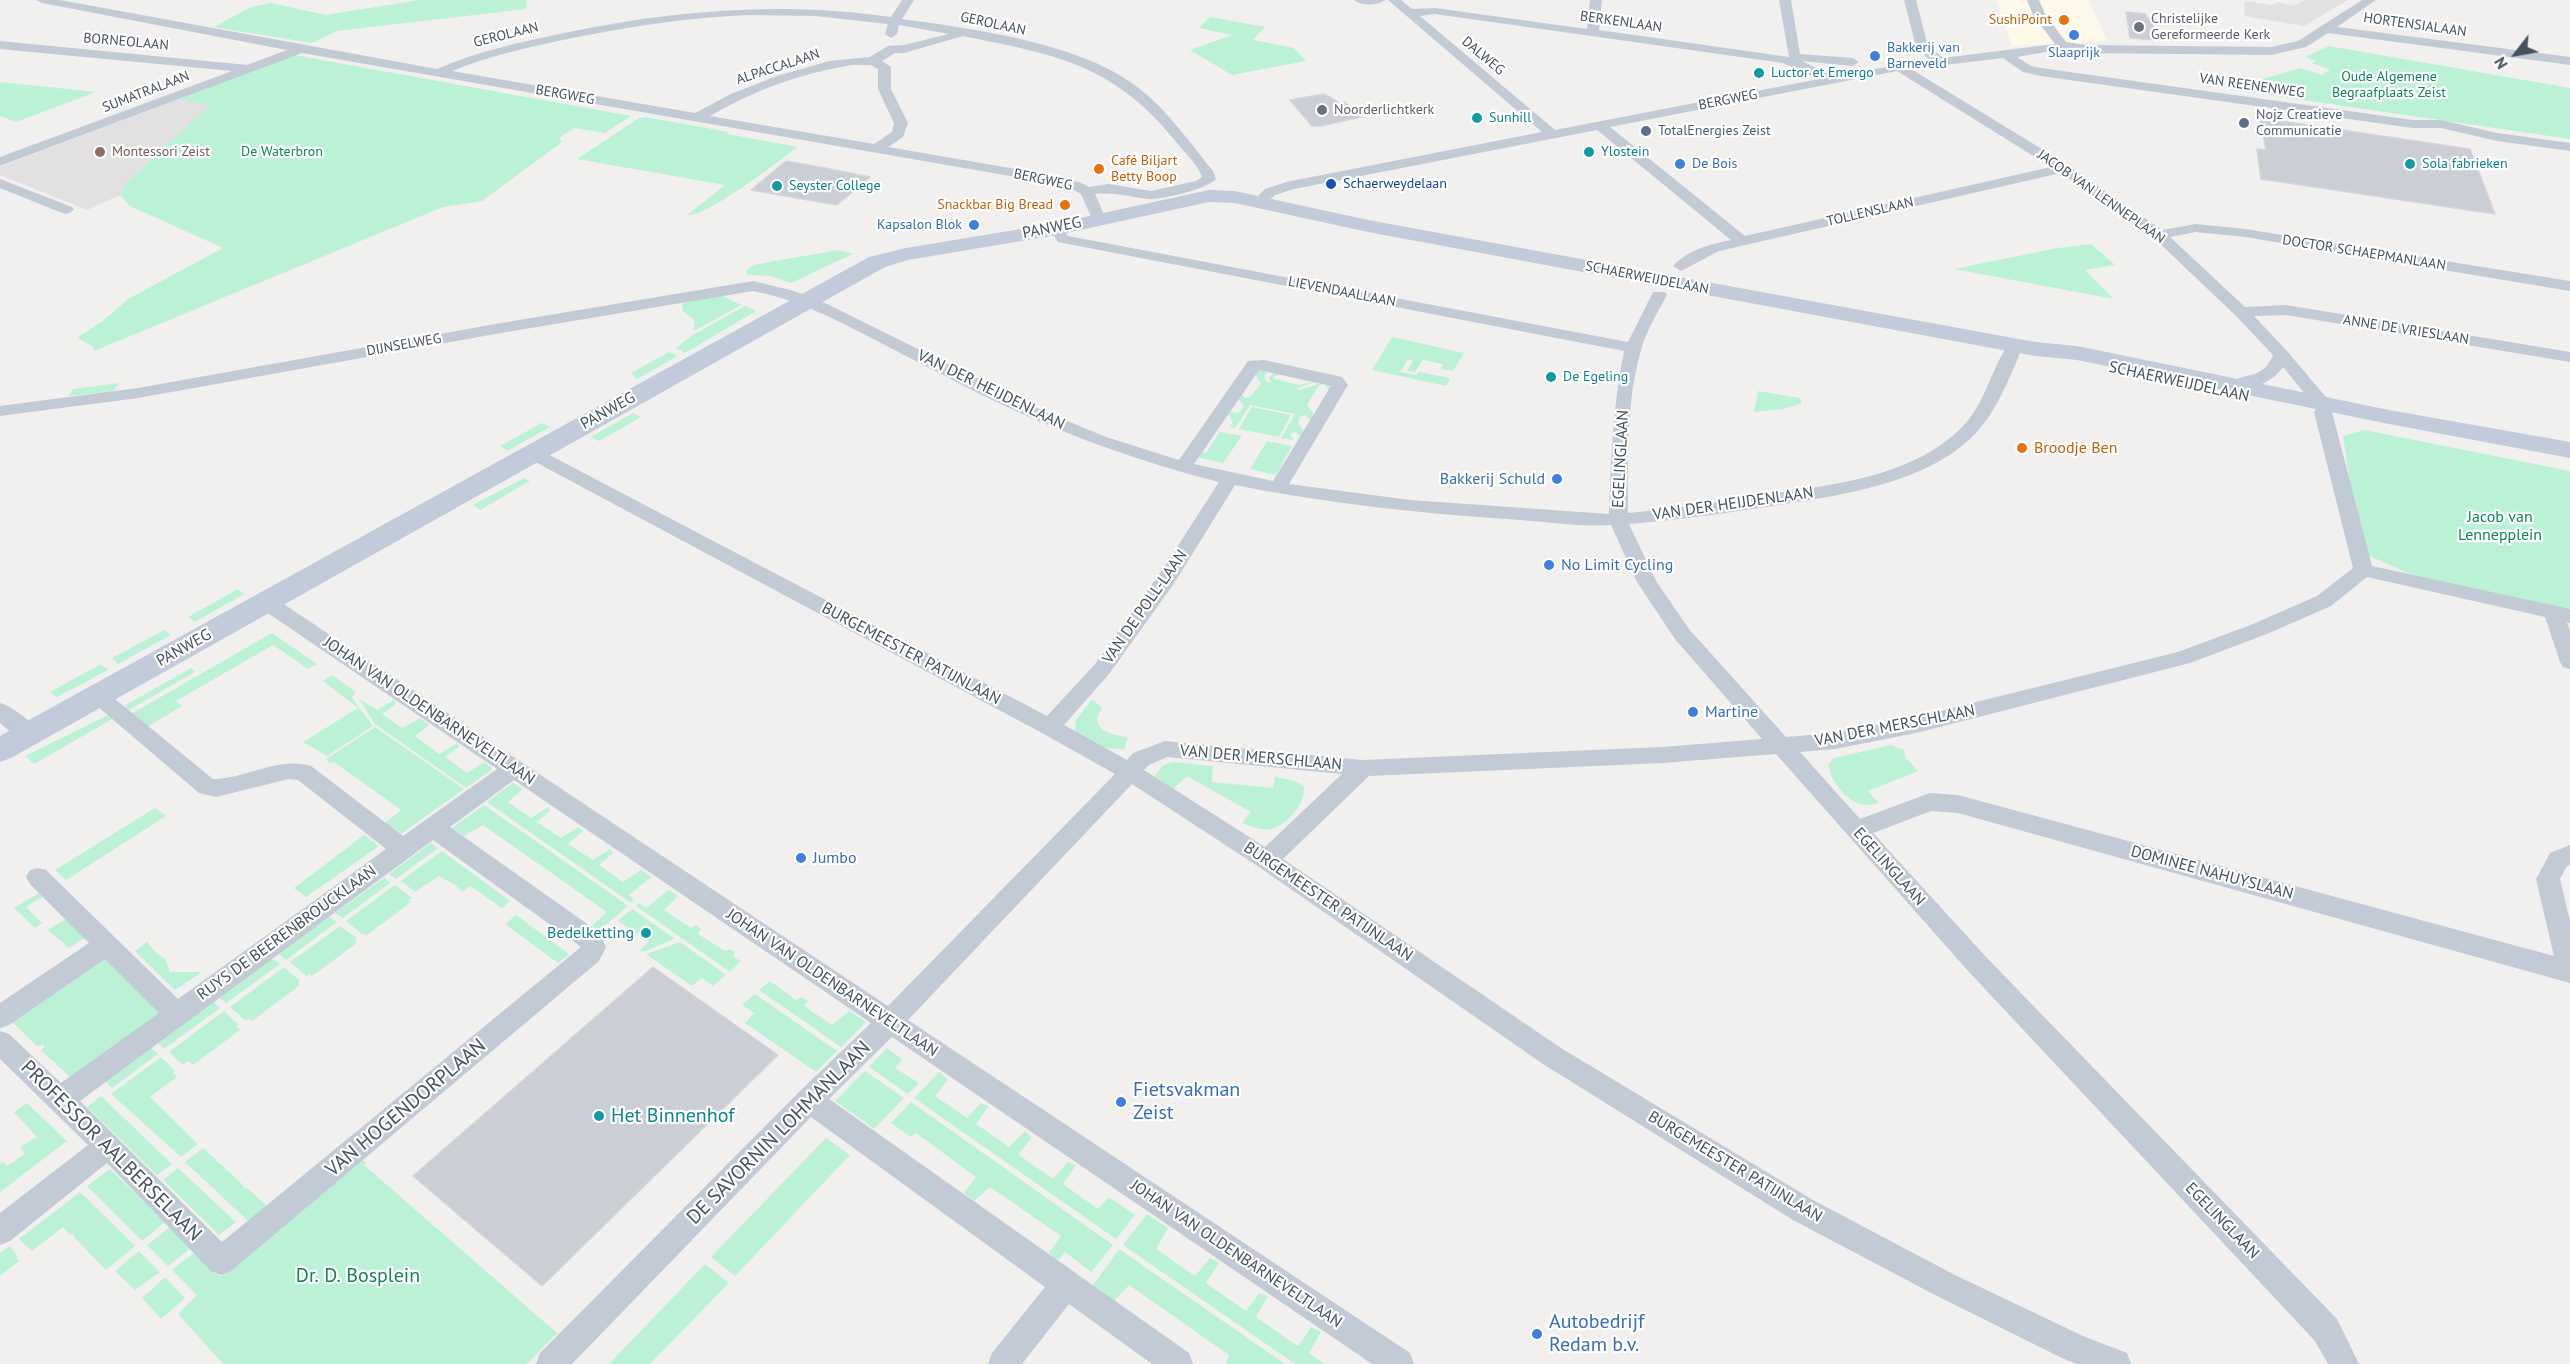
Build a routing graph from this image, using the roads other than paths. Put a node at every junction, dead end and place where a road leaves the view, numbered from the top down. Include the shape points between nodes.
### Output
1 (42, 0) edge
2 (88, 0) edge
3 (908, 0) edge
4 (1360, 0) edge
5 (1379, 0) edge
6 (1394, 0) edge
7 (1596, 0) edge
8 (1785, 0) edge
9 (1910, 0) edge
10 (2033, 0) edge
11 (2370, 0) edge
12 (74, 6) junction
13 (1409, 14) junction
14 (894, 21) junction
15 (2327, 29) junction
16 (967, 33) junction
17 (1593, 33) junction
18 (0, 45) edge
19 (2062, 45) junction
20 (302, 49) junction
21 (892, 49) junction
22 (2005, 54) junction
23 (1793, 59) junction
24 (873, 61) junction
25 (1939, 61) junction
26 (2570, 61) edge
27 (1852, 62) dead end
28 (1899, 67) junction
29 (250, 68) junction
30 (440, 72) junction
31 (1831, 80) junction
32 (697, 118) junction
33 (1599, 125) junction
34 (1552, 134) junction
35 (2570, 147) edge
36 (876, 149) junction
37 (0, 162) edge
38 (2063, 168) junction
39 (1209, 179) joint
40 (0, 183) edge
41 (1087, 191) junction
42 (1259, 202) junction
43 (67, 210) dead end
44 (1099, 219) junction
45 (1057, 229) junction
46 (2159, 235) junction
47 (1742, 241) junction
48 (1681, 266) dead end
49 (2570, 286) edge
50 (1659, 295) dead end
51 (806, 300) junction
52 (2241, 312) junction
53 (1633, 348) junction
54 (2025, 348) junction
55 (2281, 354) junction
56 (2570, 357) edge
57 (2238, 385) junction
58 (2322, 407) junction
59 (0, 411) edge
60 (2570, 450) edge
61 (532, 453) junction
62 (2570, 462) edge
63 (1183, 467) junction
64 (1230, 479) junction
65 (1278, 488) junction
66 (1618, 520) junction
67 (2363, 570) junction
68 (266, 602) junction
69 (2562, 614) edge
70 (2570, 662) edge
71 (97, 695) junction
72 (0, 711) edge
73 (1050, 727) junction
74 (28, 734) junction
75 (1780, 745) junction
76 (0, 750) edge
77 (514, 768) junction
78 (1364, 768) junction
79 (1130, 772) junction
80 (432, 827) junction
81 (1856, 830) junction
82 (403, 849) junction
83 (2570, 854) edge
84 (1267, 860) junction
85 (38, 877) dead end
86 (106, 945) junction
87 (2570, 971) edge
88 (177, 1014) junction
89 (0, 1017) edge
90 (889, 1021) junction
91 (0, 1042) edge
92 (61, 1099) junction
93 (809, 1100) junction
94 (108, 1146) junction
95 (0, 1231) edge
96 (221, 1261) joint
97 (1066, 1284) junction
98 (552, 1364) edge
99 (1003, 1364) edge
100 (1178, 1364) edge
101 (1399, 1364) edge
102 (2116, 1364) edge
103 (2344, 1364) edge

1 - 12 street, BERGWEG
2 - 12 street
3 - 14 street
4 - 5 street
6 - 13 street, DALWEG
7 - 17 street
8 - 23 street
9 - 25 street via 1922,47
10 - 19 street via 2039,15
11 - 15 street, BERGWEG
12 - 20 street, BERGWEG
13 - 17 street, BERKENLAAN via 1436,11
13 - 34 street, DALWEG
14 - 16 street, GEROLAAN
14 - 21 street via 887,45
14 - 30 street, GEROLAAN via 785,12 690,15 495,51
15 - 19 street, BERGWEG via 2302,44 2271,51 2085,49
15 - 26 street, HORTENSIALAAN
16 - 21 street
16 - 39 street, GEROLAAN via 1058,54 1122,82 1155,109
17 - 23 street, BERKENLAAN
18 - 29 street, BORNEOLAAN
19 - 22 street, BERGWEG
20 - 29 street, SUMATRALAAN
20 - 30 street, BERGWEG
21 - 24 street
22 - 25 street, BERGWEG
22 - 35 street, VAN REENENWEG via 2027,69 2041,72 2413,124 2423,122
23 - 27 street, BERKENLAAN
23 - 31 street, BERKENLAAN
24 - 32 street, ALPACCALAAN via 844,63 797,75 748,91
24 - 36 street via 885,67 882,76 886,96 902,123 898,134
25 - 28 street, BERGWEG
28 - 31 street, BERGWEG
28 - 38 street, JACOB VAN LENNEPLAAN
29 - 37 street, SUMATRALAAN
30 - 32 street, BERGWEG
31 - 33 street, BERGWEG
32 - 36 street, BERGWEG
33 - 34 street, BERGWEG
33 - 47 street
34 - 42 street, BERGWEG via 1278,188
36 - 41 street, BERGWEG via 1060,181
38 - 46 street, JACOB VAN LENNEPLAAN
38 - 47 street, TOLLENSLAAN
39 - 41 street, BERGWEG via 1160,194 1109,188
40 - 43 street
41 - 44 street, BERGWEG
42 - 44 street, PANWEG via 1209,196
42 - 54 street, SCHAERWEIJDELAAN via 1368,226
44 - 45 street, PANWEG
45 - 51 street, PANWEG via 877,262
45 - 53 street, LIEVENDAALLAAN via 1063,239
46 - 49 street, DOCTOR SCHAEPMANLAAN via 2196,228 2244,233
46 - 52 street, JACOB VAN LENNEPLAAN
47 - 48 street, TOLLENSLAAN via 1714,248
50 - 53 street, EGELINGLAAN
51 - 59 street, DIJNSELWEG via 770,288 741,286 138,393
51 - 61 street, PANWEG
51 - 63 street, VAN DER HEIJDENLAAN via 1024,408 1130,452
52 - 55 street, JACOB VAN LENNEPLAAN
52 - 56 street, ANNE DE VRIESLAAN via 2286,310
53 - 66 street, EGELINGLAAN via 1620,439
54 - 57 street, SCHAERWEIJDELAAN via 2076,353
54 - 58 street, SCHAERWEIJDELAAN
54 - 66 street, VAN DER HEIJDENLAAN via 1973,427 1902,473 1814,494
55 - 57 street via 2276,368 2262,379
55 - 58 street, JACOB VAN LENNEPLAAN
57 - 58 street, SCHAERWEIJDELAAN
58 - 60 street, SCHAERWEIJDELAAN
58 - 62 street, SCHAERWEIJDELAAN
58 - 67 street
61 - 68 street, PANWEG
61 - 73 street, BURGEMEESTER PATIJNLAAN
63 - 64 street, VAN DER HEIJDENLAAN
63 - 65 street via 1254,365 1336,381 1340,385
64 - 65 street, VAN DER HEIJDENLAAN
64 - 73 street, VAN DE POLL-LAAN via 1168,578 1102,669
65 - 66 street, VAN DER HEIJDENLAAN via 1469,511
66 - 75 street, EGELINGLAAN via 1647,582 1682,634
67 - 69 street
67 - 75 street, VAN DER MERSCHLAAN via 2324,601 2183,658 1916,725 1835,741
68 - 71 street, PANWEG
68 - 77 street, JOHAN VAN OLDENBARNEVELTLAAN
69 - 70 street
71 - 74 street, PANWEG
71 - 82 street via 207,787 289,771 303,772
72 - 74 street
73 - 79 street, BURGEMEESTER PATIJNLAAN
74 - 76 street, PANWEG
75 - 78 street, VAN DER MERSCHLAAN via 1662,755
75 - 81 street, EGELINGLAAN
77 - 80 street, RUYS DE BEERENBROUCKLAAN
77 - 90 street, JOHAN VAN OLDENBARNEVELTLAAN
78 - 79 street, VAN DER MERSCHLAAN via 1165,749 1141,759
78 - 84 street, VAN DER MERSCHLAAN
79 - 84 street, BURGEMEESTER PATIJNLAAN
79 - 90 street, DE SAVORNIN LOHMANLAAN
80 - 82 street, RUYS DE BEERENBROUCKLAAN
80 - 96 street, VAN HOGENDORPLAAN via 591,940 594,947
81 - 87 street, DOMINEE NAHUYSLAAN via 1930,802 1958,804
81 - 103 street, EGELINGLAAN via 1978,965 2326,1330
82 - 88 street, RUYS DE BEERENBROUCKLAAN
83 - 87 street via 2559,860 2548,879
84 - 102 street, BURGEMEESTER PATIJNLAAN via 1552,1056 1803,1210 1945,1285
85 - 86 street
86 - 88 street
86 - 89 street
88 - 92 street, RUYS DE BEERENBROUCKLAAN
90 - 93 street, DE SAVORNIN LOHMANLAAN
90 - 101 street, JOHAN VAN OLDENBARNEVELTLAAN
91 - 92 street, PROFESSOR AALBERSELAAN
92 - 94 street, PROFESSOR AALBERSELAAN
93 - 97 street
93 - 98 street, DE SAVORNIN LOHMANLAAN
94 - 95 street
94 - 96 street, PROFESSOR AALBERSELAAN
97 - 99 street
97 - 100 street

